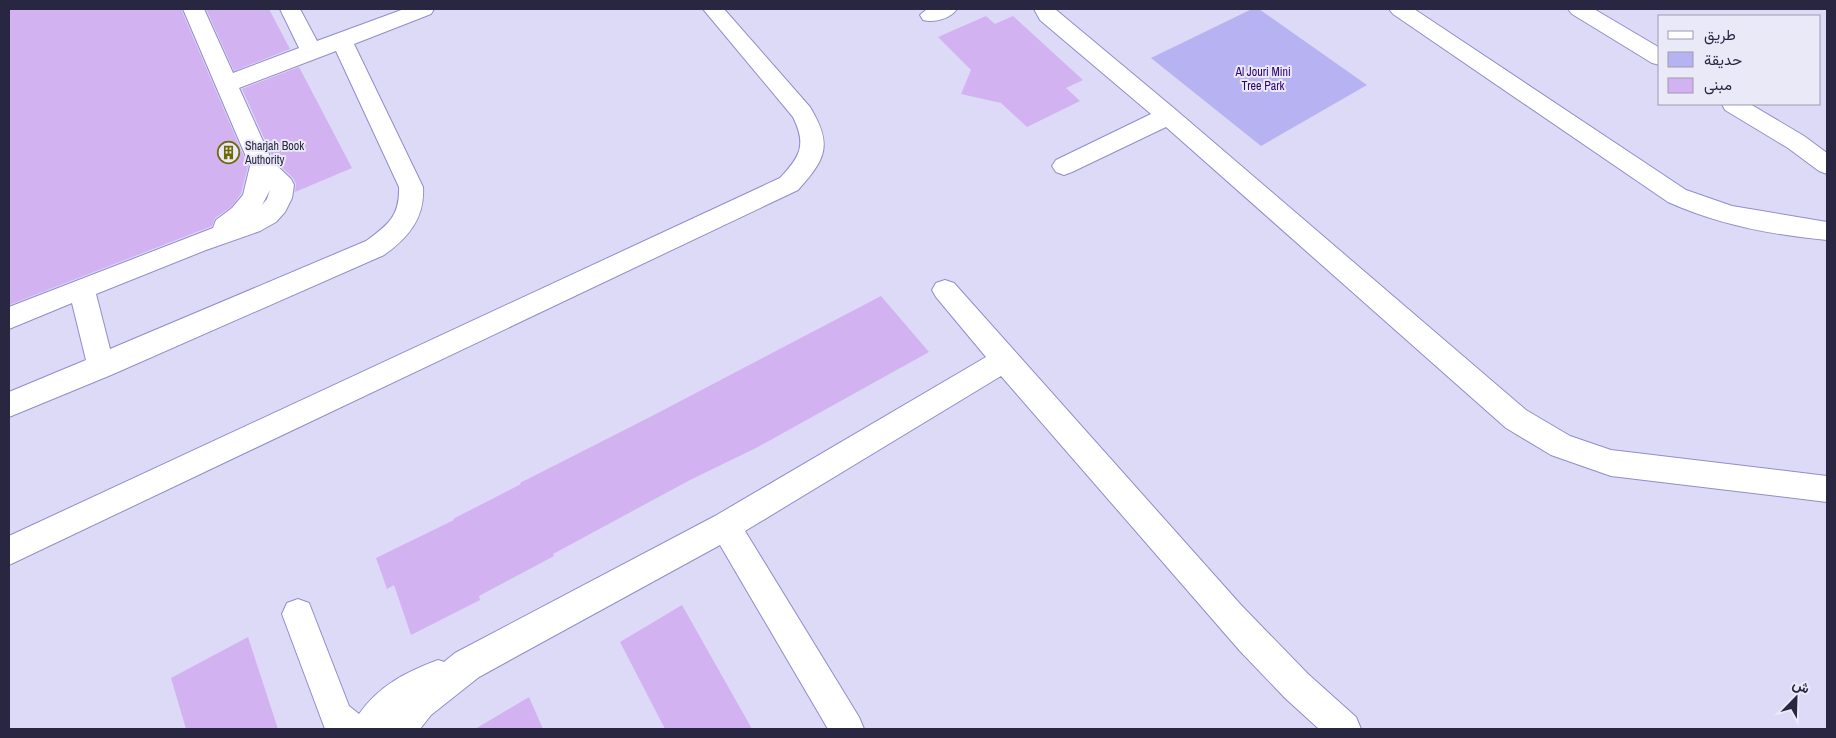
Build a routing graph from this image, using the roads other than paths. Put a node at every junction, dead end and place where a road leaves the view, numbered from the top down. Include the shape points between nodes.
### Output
1 (194, 9) edge
2 (290, 9) edge
3 (424, 9) edge
4 (713, 9) edge
5 (1044, 9) edge
6 (1400, 9) edge
7 (1580, 9) edge
8 (342, 41) junction
9 (312, 52) junction
10 (1658, 57) edge
11 (226, 84) junction
12 (1735, 105) edge
13 (1168, 116) junction
14 (1827, 165) edge
15 (1064, 166) dead end
16 (1827, 232) edge
17 (82, 288) junction
18 (945, 290) dead end
19 (9, 318) edge
20 (1004, 360) junction
21 (101, 367) junction
22 (9, 405) edge
23 (1827, 489) edge
24 (726, 526) junction
25 (9, 551) edge
26 (298, 614) dead end
27 (467, 665) junction
28 (352, 729) edge
29 (369, 729) edge
30 (400, 729) edge
31 (847, 729) edge
32 (1344, 729) edge

1 - 11 street
2 - 9 street
3 - 8 street
4 - 25 street via 802,113 812,130 814,148 806,167 789,184
5 - 13 street
6 - 16 street via 1677,196 1734,218
7 - 10 street
8 - 9 street
8 - 21 street via 411,187 411,206 402,225 375,248
9 - 11 street
11 - 17 street via 262,166 282,186 277,205 256,222
12 - 14 street
13 - 15 street
13 - 23 street via 1516,418 1538,433 1561,446 1611,463
17 - 19 street
17 - 21 street
18 - 20 street
20 - 24 street
20 - 32 street via 1266,656
21 - 22 street
24 - 27 street
24 - 31 street
26 - 28 street via 337,717
27 - 29 street via 417,684 396,696
27 - 30 street via 419,703

